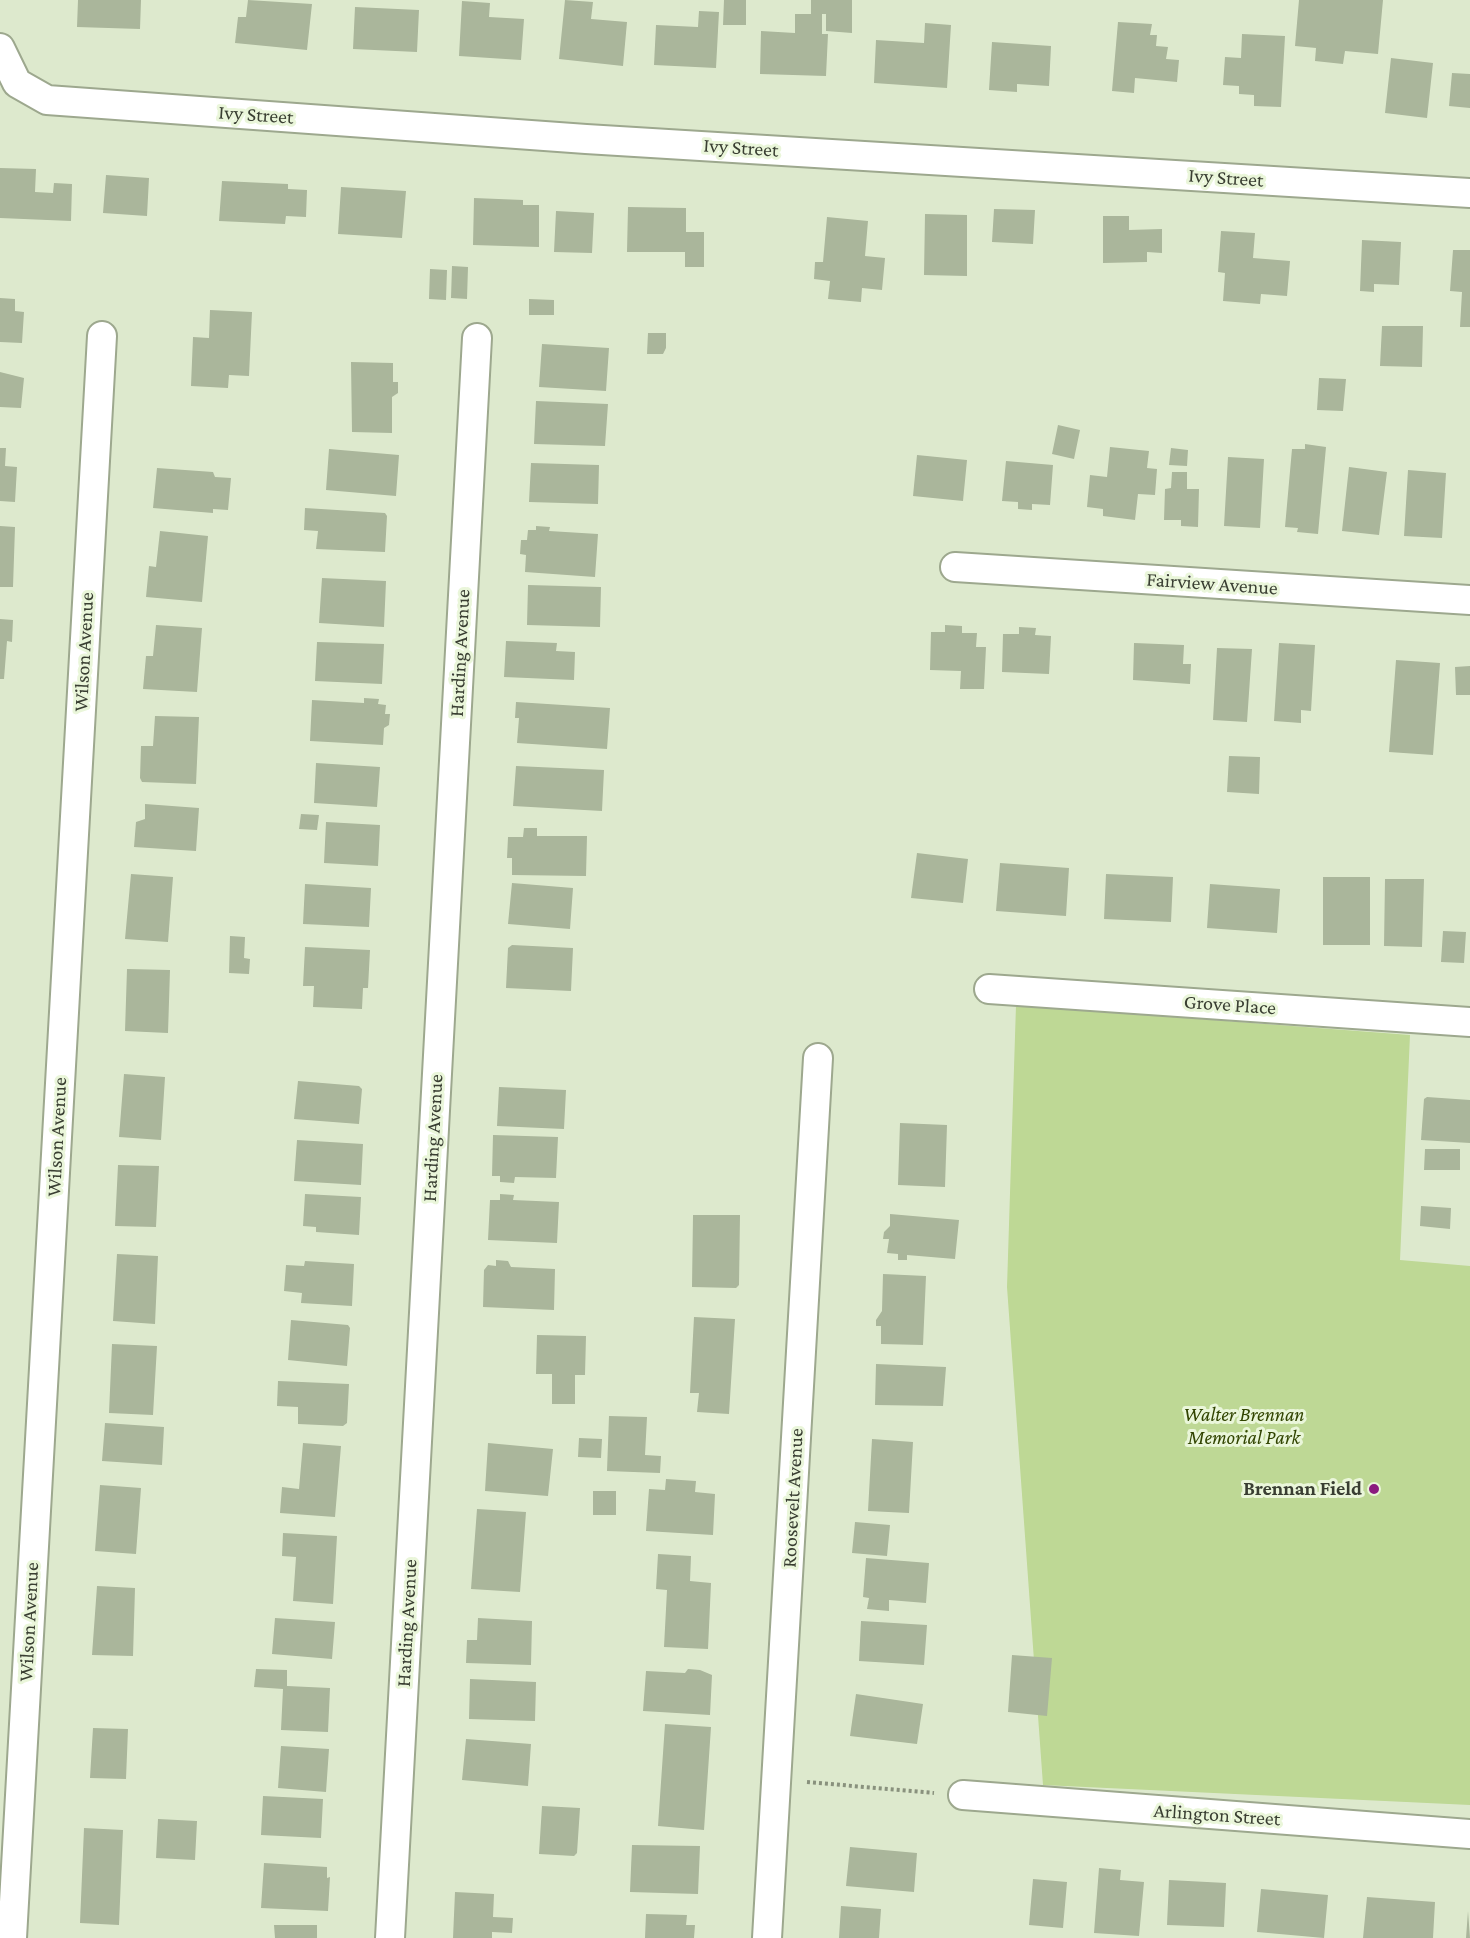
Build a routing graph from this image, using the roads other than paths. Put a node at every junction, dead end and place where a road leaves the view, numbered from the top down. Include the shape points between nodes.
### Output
1 (0, 48) edge
2 (1470, 193) edge
3 (102, 336) dead end
4 (477, 338) dead end
5 (955, 567) dead end
6 (1470, 600) edge
7 (989, 989) dead end
8 (1470, 1022) edge
9 (819, 1058) dead end
10 (963, 1796) road end
11 (1470, 1834) edge
12 (12, 1938) edge
13 (390, 1938) edge
14 (767, 1938) edge

1 - 2 street, Ivy Street via 17,83 47,100 586,139
3 - 12 street, Wilson Avenue
4 - 13 street, Harding Avenue
5 - 6 street, Fairview Avenue
7 - 8 street, Grove Place
9 - 14 street, Roosevelt Avenue
10 - 11 street, Arlington Street

